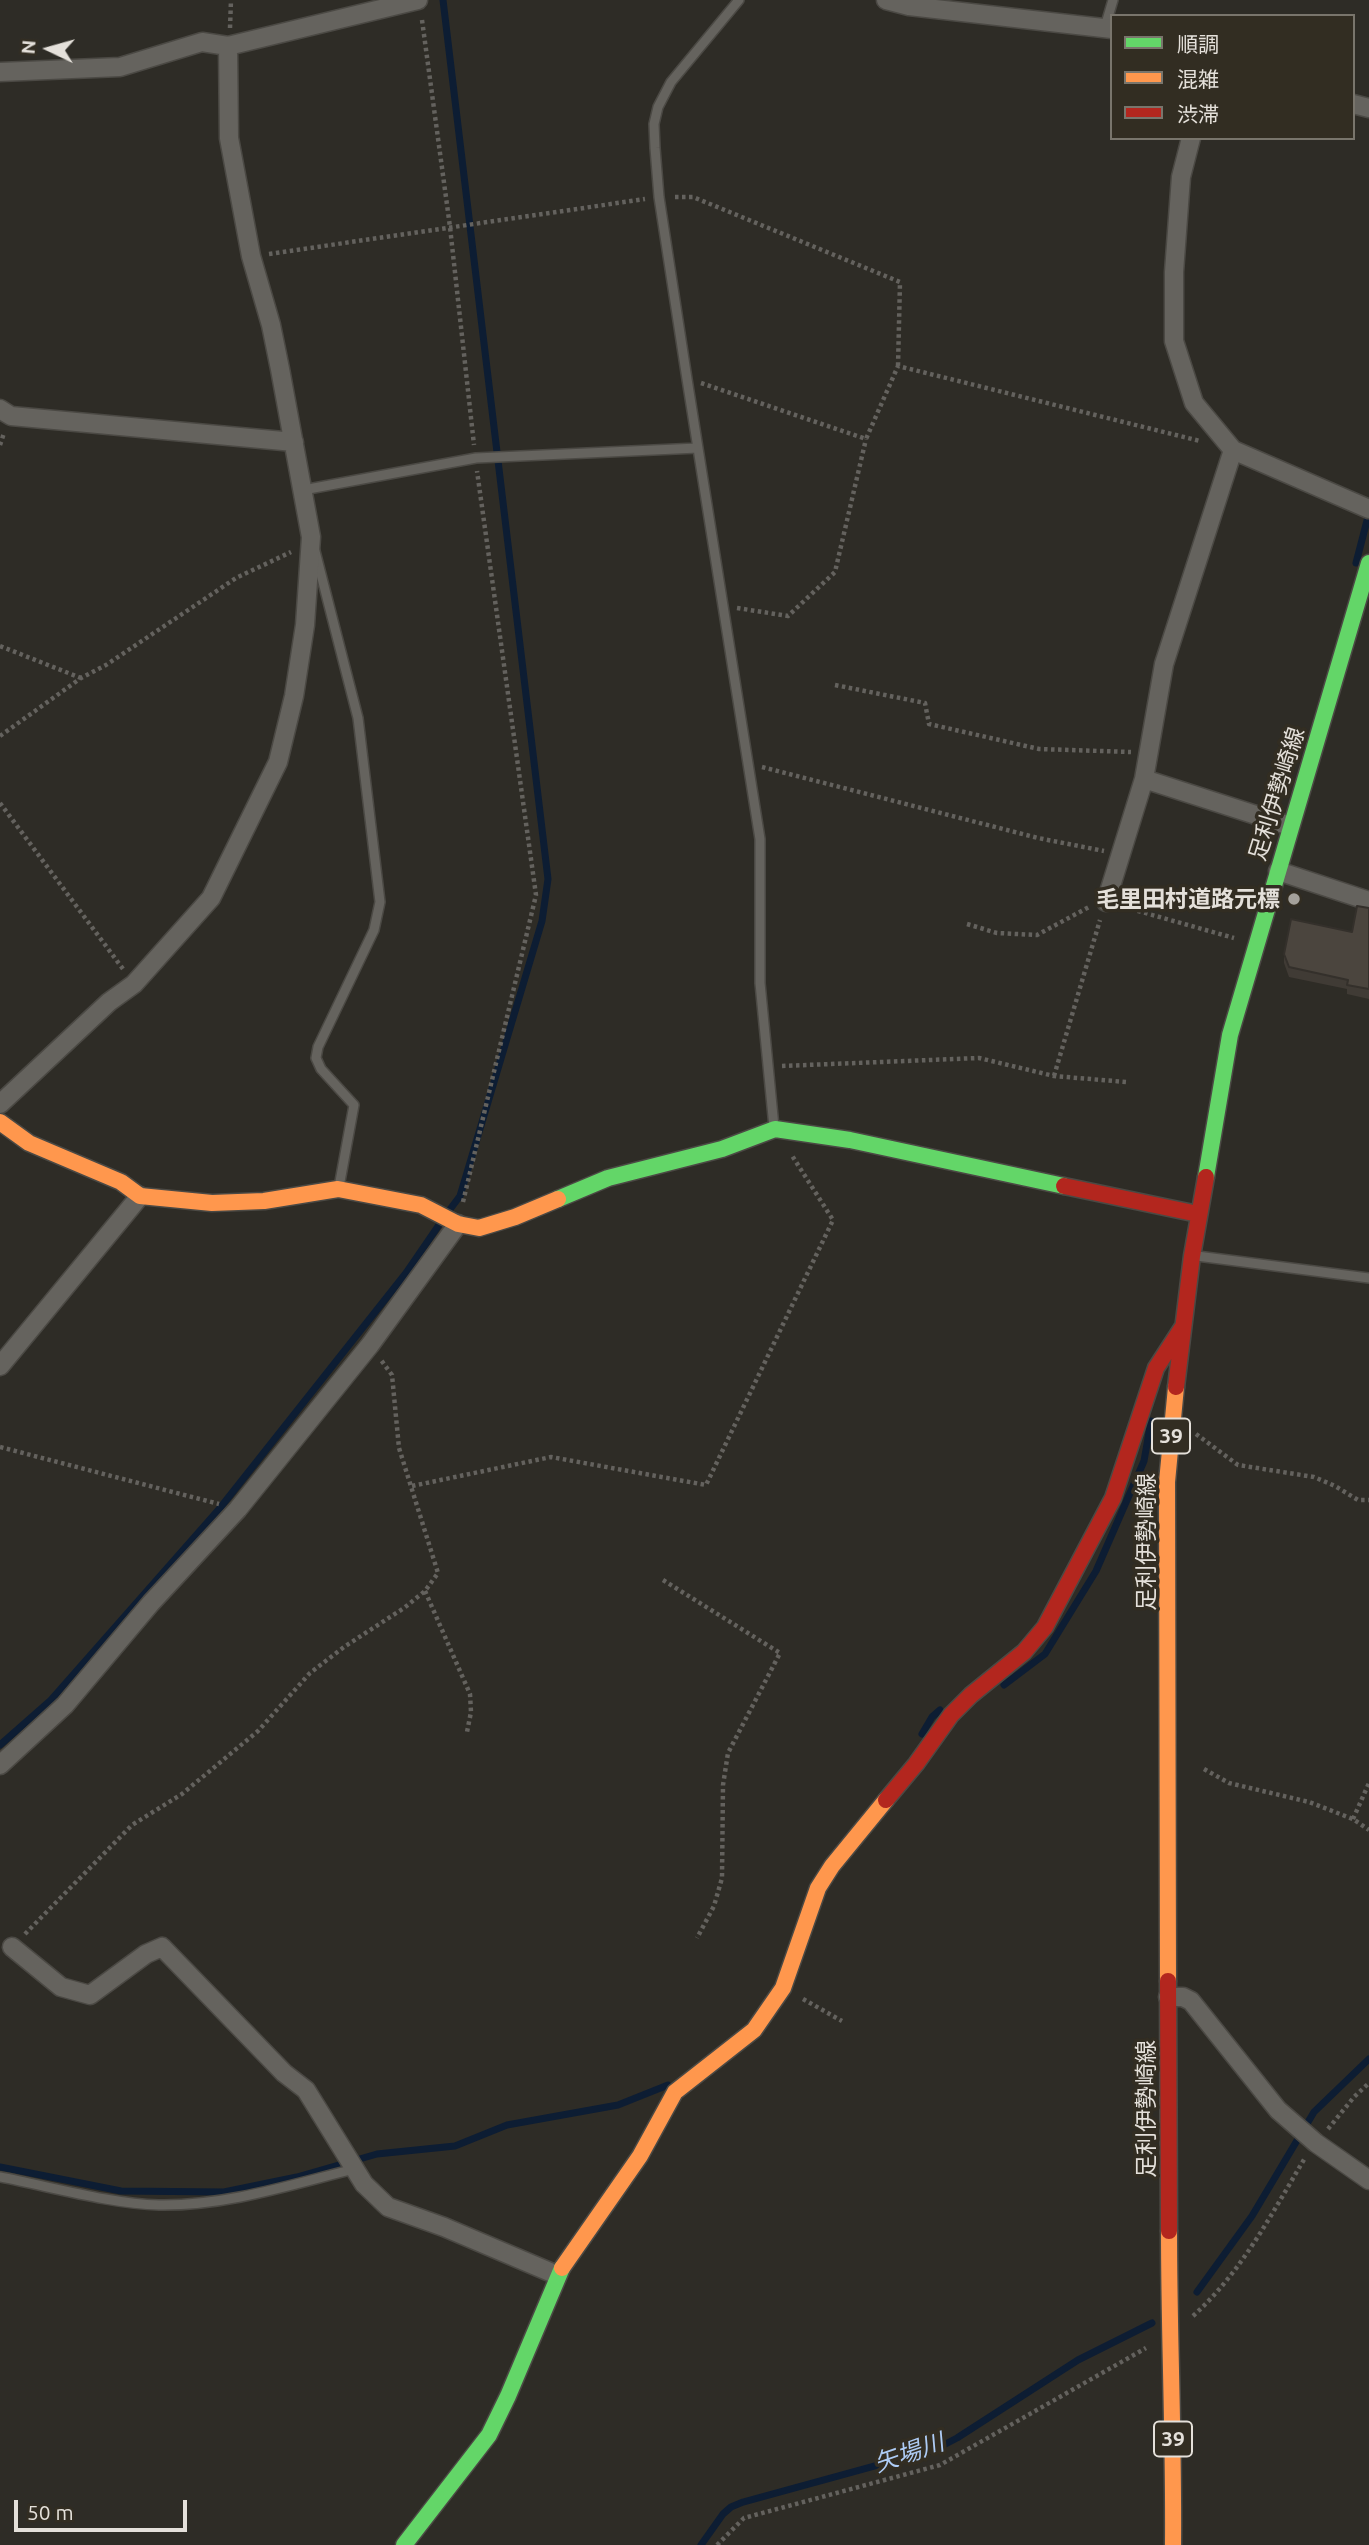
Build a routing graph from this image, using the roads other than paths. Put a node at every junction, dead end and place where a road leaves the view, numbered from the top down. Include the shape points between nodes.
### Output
1 (739, 0) edge
2 (886, 0) edge
3 (419, 7) edge
4 (1109, 28) edge
5 (228, 46) junction
6 (0, 72) edge
7 (1190, 140) edge
8 (0, 410) edge
9 (295, 442) junction
10 (698, 448) junction
11 (1233, 450) junction
12 (303, 490) junction
13 (1369, 509) edge
14 (312, 537) junction
15 (1369, 563) edge
16 (1144, 779) junction
17 (1290, 826) junction
18 (1278, 871) junction
19 (1369, 901) edge
20 (1106, 902) road end
21 (0, 1104) edge
22 (0, 1122) edge
23 (775, 1129) junction
24 (338, 1189) junction
25 (140, 1196) junction
26 (1198, 1214) junction
27 (458, 1224) junction
28 (1192, 1256) junction
29 (1369, 1278) edge
30 (1182, 1328) junction
31 (0, 1366) edge
32 (0, 1765) edge
33 (12, 1947) road end
34 (1168, 1997) junction
35 (350, 2162) junction
36 (0, 2177) edge
37 (1369, 2180) edge
38 (557, 2275) junction
39 (404, 2545) edge
40 (1173, 2545) edge

1 - 10 lane via 670,82 654,124 659,197
2 - 4 street
3 - 5 street
5 - 6 street via 202,42 120,67
5 - 9 street via 229,138 251,256 271,325
7 - 11 street via 1181,177 1174,341 1194,403
8 - 9 street via 11,415
9 - 12 street
10 - 12 lane via 476,458
10 - 23 lane via 760,839 760,983
11 - 13 street
11 - 16 street via 1164,664
12 - 14 street
14 - 21 street via 305,625 278,762 211,898 134,984
14 - 24 lane via 358,718 380,902 374,930 316,1058 354,1105
15 - 17 street, 足利伊勢崎線 / 39
16 - 17 street
16 - 20 street
17 - 18 street, 足利伊勢崎線 / 39
18 - 19 street
18 - 26 street, 足利伊勢崎線 / 39 via 1230,1035
22 - 25 street via 29,1143 121,1182
23 - 26 street via 850,1140
23 - 27 street via 722,1149 608,1178 479,1228
24 - 25 street via 264,1201 212,1203
24 - 27 street via 421,1205
25 - 31 street
26 - 28 street, 足利伊勢崎線 / 39
27 - 32 street via 370,1345 238,1509 65,1706
28 - 29 lane
28 - 30 street, 足利伊勢崎線 / 39
30 - 34 street, 足利伊勢崎線 / 39 via 1167,1482
30 - 38 street via 1156,1368 1113,1498 1045,1627 1024,1653 951,1716 832,1866 818,1888 783,1988 754,2030 675,2092 640,2156
33 - 35 street via 61,1987 90,1994 162,1947 306,2090
34 - 37 street via 1191,2001 1293,2124
34 - 40 street, 足利伊勢崎線 / 39
35 - 36 lane via 230,2200 158,2205
35 - 38 street via 388,2207
38 - 39 street via 489,2435

